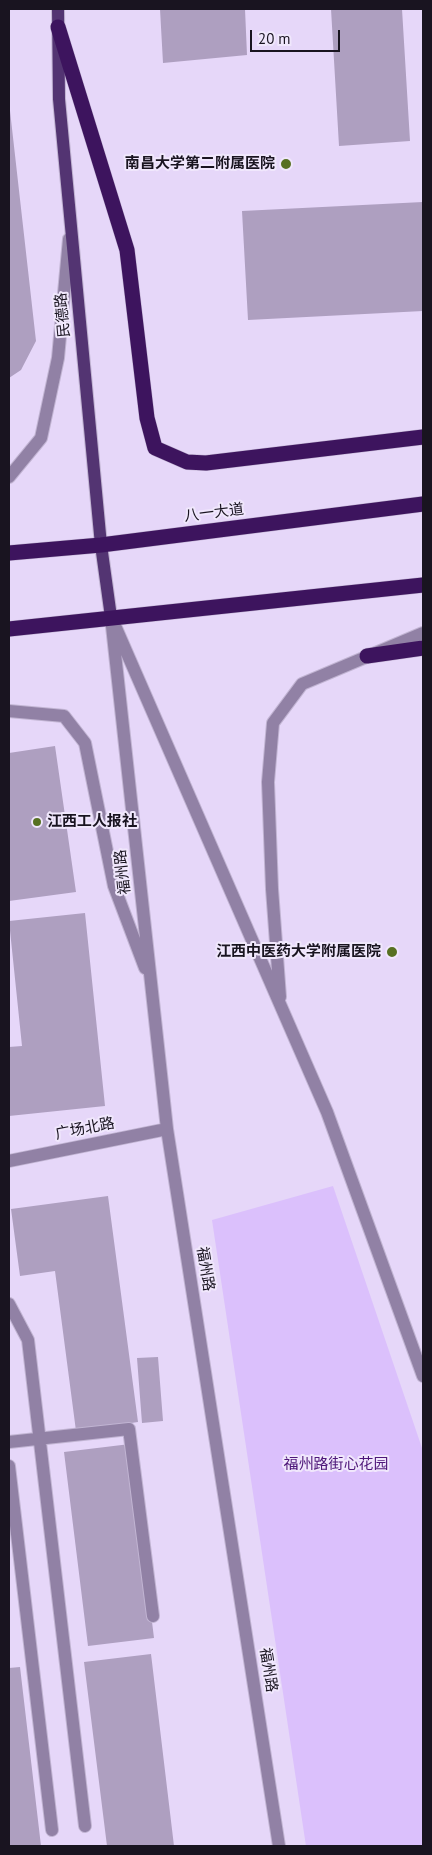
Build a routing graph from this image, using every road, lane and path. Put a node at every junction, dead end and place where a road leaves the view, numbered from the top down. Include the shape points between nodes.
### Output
1 (58, 9) edge
2 (58, 27) junction
3 (70, 221) junction
4 (423, 437) edge
5 (9, 477) edge
6 (423, 504) edge
7 (101, 545) junction
8 (9, 553) edge
9 (423, 585) edge
10 (111, 616) junction
11 (9, 629) edge
12 (423, 633) edge
13 (423, 648) edge
14 (367, 656) junction
15 (9, 711) edge
16 (152, 986) junction
17 (281, 1007) junction
18 (167, 1129) junction
19 (9, 1161) edge
20 (9, 1304) edge
21 (423, 1376) edge
22 (40, 1438) junction
23 (9, 1442) edge
24 (9, 1466) edge
25 (153, 1616) dead end
26 (86, 1826) dead end
27 (52, 1830) dead end
28 (279, 1846) edge

1 - 2 main road, 民德路
2 - 3 main road, 民德路 via 59,99
2 - 4 highway via 127,250 147,418 155,448 187,462 206,464
3 - 5 street via 58,358 41,438
3 - 7 main road, 民德路
6 - 7 highway, 八一大道
7 - 8 highway, 八一大道
7 - 10 main road, 民德路
9 - 10 highway
10 - 11 highway
10 - 16 street, 福州路
10 - 17 street
12 - 14 street
13 - 14 highway
14 - 17 street via 302,684 273,723 268,782
15 - 16 street via 64,716 85,743 114,886
16 - 18 street, 福州路
17 - 21 street via 327,1112
18 - 19 street, 广场北路
18 - 28 street, 福州路
20 - 22 street via 28,1340
22 - 23 street
22 - 25 street via 129,1429
22 - 26 street
24 - 27 street

